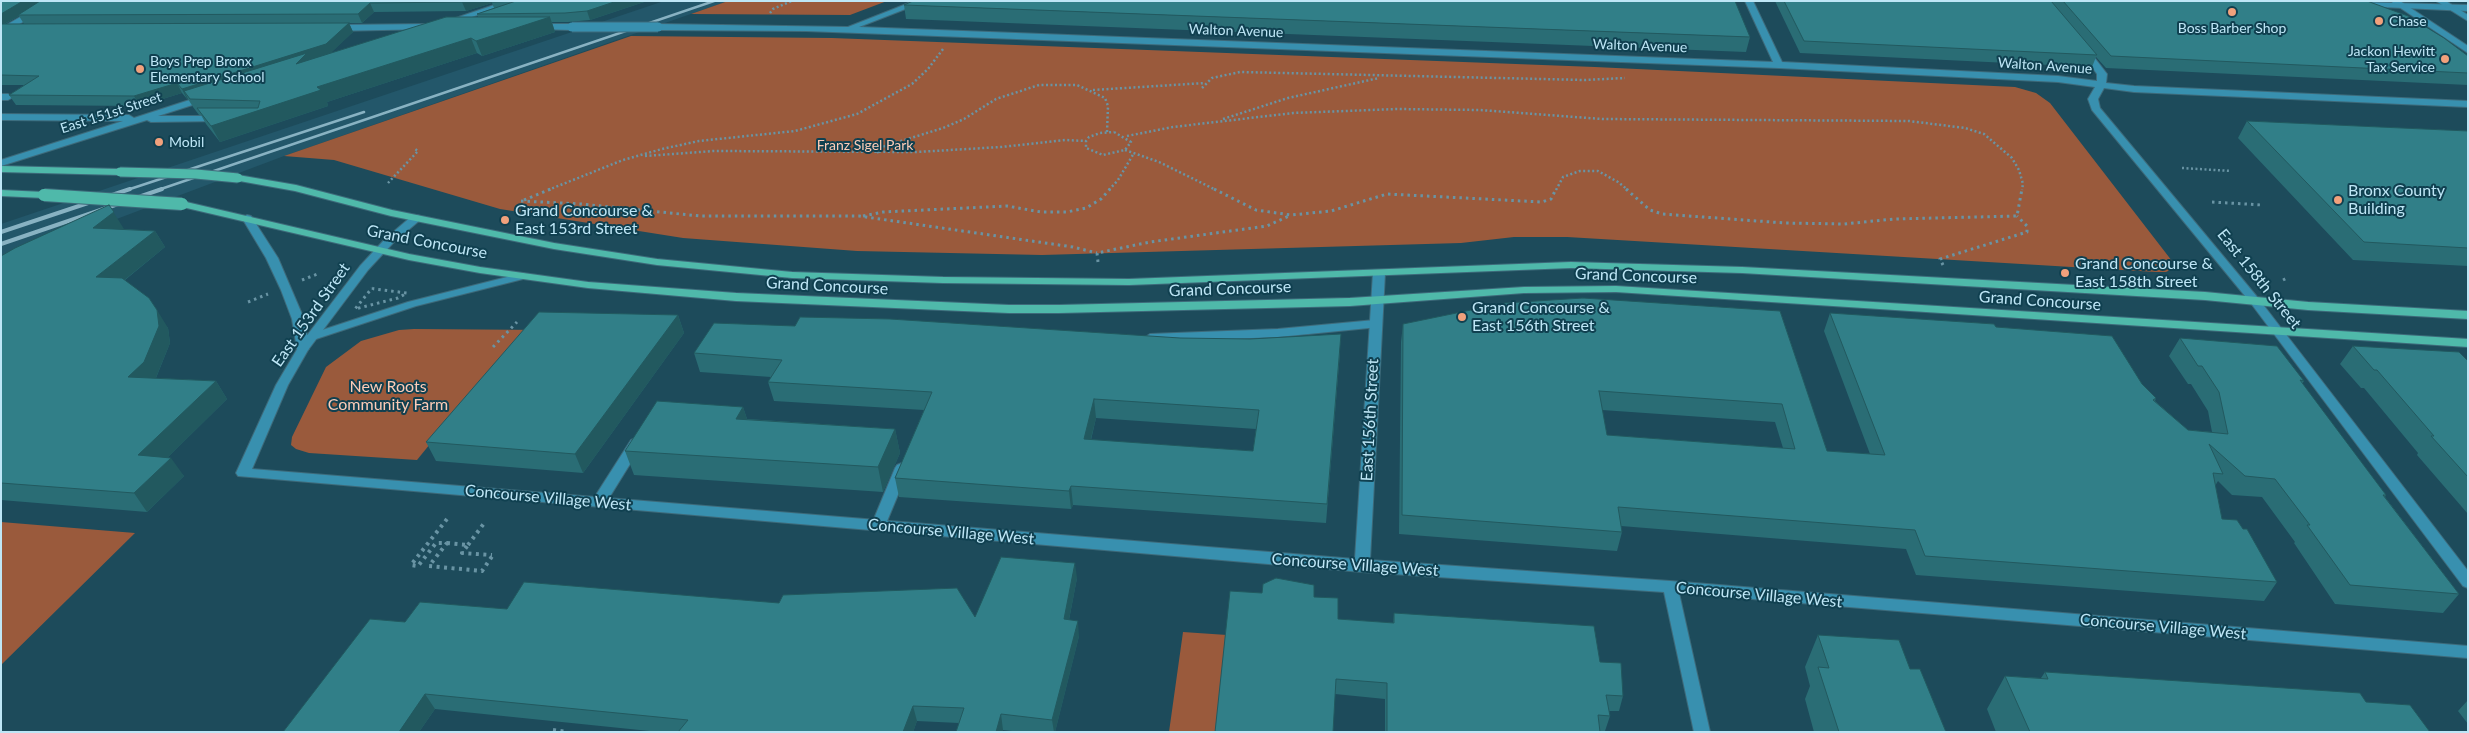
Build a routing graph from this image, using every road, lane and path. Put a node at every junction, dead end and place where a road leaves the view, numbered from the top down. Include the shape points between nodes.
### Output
1 (54, 1) edge
2 (515, 1) edge
3 (922, 1) edge
4 (1749, 1) edge
5 (2440, 1) edge
6 (2352, 3) edge
7 (2398, 3) edge
8 (2449, 7) junction
9 (2468, 8) edge
10 (2468, 19) edge
11 (431, 27) junction
12 (465, 27) edge
13 (523, 27) edge
14 (324, 28) edge
15 (26, 29) edge
16 (848, 29) junction
17 (3, 30) edge
18 (399, 36) edge
19 (2075, 39) edge
20 (946, 42) dead end
21 (2468, 50) edge
22 (1779, 65) junction
23 (1384, 76) junction
24 (1633, 78) dead end
25 (1205, 82) junction
26 (2101, 84) junction
27 (1202, 88) dead end
28 (1092, 90) junction
29 (214, 95) edge
30 (2468, 104) edge
31 (1, 117) edge
32 (140, 118) junction
33 (226, 119) edge
34 (1216, 121) junction
35 (1107, 132) junction
36 (1127, 136) junction
37 (1086, 141) junction
38 (415, 149) dead end
39 (1125, 150) junction
40 (877, 153) junction
41 (1134, 153) junction
42 (636, 156) junction
43 (1, 163) edge
44 (2182, 168) dead end
45 (1, 169) edge
46 (2231, 171) dead end
47 (388, 183) dead end
48 (1, 193) edge
49 (2212, 202) dead end
50 (2262, 204) dead end
51 (1291, 215) junction
52 (860, 216) junction
53 (2017, 216) junction
54 (247, 218) junction
55 (416, 218) junction
56 (380, 250) junction
57 (1097, 253) junction
58 (1098, 262) dead end
59 (1943, 265) dead end
60 (320, 273) dead end
61 (1379, 273) junction
62 (523, 276) junction
63 (2287, 278) dead end
64 (2283, 280) dead end
65 (299, 282) dead end
66 (274, 292) dead end
67 (2254, 300) junction
68 (1377, 301) junction
69 (248, 302) dead end
70 (2468, 315) edge
71 (518, 322) dead end
72 (1375, 324) junction
73 (2278, 331) junction
74 (312, 336) junction
75 (1133, 339) edge
76 (2468, 342) edge
77 (493, 347) dead end
78 (303, 349) junction
79 (642, 434) edge
80 (908, 454) edge
81 (243, 472) joint
82 (599, 502) junction
83 (447, 519) dead end
84 (485, 522) dead end
85 (878, 526) junction
86 (446, 543) junction
87 (468, 545) junction
88 (1362, 566) junction
89 (2468, 582) edge
90 (1670, 588) junction
91 (2468, 652) edge
92 (553, 730) dead end
93 (567, 732) edge
94 (1702, 732) edge

1 - 17 street
2 - 11 street
3 - 16 street
4 - 22 street
5 - 8 street
6 - 7 street
7 - 8 street
7 - 21 street
8 - 9 street
8 - 10 street
11 - 12 street
11 - 14 street
11 - 18 street
13 - 16 street, Walton Avenue, bridge
15 - 17 street
16 - 22 street, Walton Avenue
19 - 26 street via 2101,70
20 - 42 path via 928,69 912,84 857,114 795,131 699,141
22 - 26 street, Walton Avenue
23 - 24 path
23 - 25 path via 1240,72
23 - 34 path via 1288,98
25 - 27 path
25 - 28 path
26 - 30 street, Walton Avenue via 2140,89
26 - 67 street, East 158th Street via 2093,99 2095,108
28 - 35 path via 1105,98 1108,106
28 - 40 path via 1060,84 1016,91 964,119 882,147
29 - 32 street, East 151st Street
31 - 32 street
32 - 33 street
32 - 43 street, East 151st Street
34 - 36 path
34 - 53 path via 1293,112 1438,109 1535,112 1602,119 1868,120 1946,125 1984,134 2012,158 2023,184
35 - 36 path
35 - 37 path
36 - 39 path via 1131,142
37 - 39 path via 1086,148 1096,153 1111,154
37 - 40 path
38 - 47 path via 418,151
39 - 41 path
40 - 42 path via 723,151
41 - 51 path via 1256,210
41 - 52 path via 1118,180 1101,199 1086,208 1041,212 1007,206
42 - 52 path via 521,201 700,216
44 - 46 path
45 - 55 main road, Grand Concourse, bridge via 238,178 296,188
48 - 54 main road, Grand Concourse, bridge via 182,204
49 - 50 path
51 - 53 path via 1331,211 1387,194 1542,202 1551,199 1563,177 1580,171 1598,172 1618,182 1650,210 1662,214 1844,224 1894,219
51 - 57 path via 1267,226 1150,242
52 - 57 path
53 - 59 path via 2027,226 2027,232 1940,260
54 - 56 main road, Grand Concourse
54 - 78 street via 287,290 298,319
55 - 56 street, East 153rd Street
55 - 61 main road, Grand Concourse via 590,252 792,275 1086,282
56 - 62 main road, Grand Concourse
56 - 74 street, East 153rd Street
57 - 58 path
60 - 65 path
61 - 67 main road, Grand Concourse via 1545,265 1662,267
61 - 68 street, East 156th Street
62 - 68 main road, Grand Concourse via 709,296 1009,309
62 - 74 street via 412,304
63 - 64 path
66 - 69 path
67 - 70 main road, Grand Concourse
67 - 73 street, East 158th Street
68 - 72 street, East 156th Street
68 - 73 main road, Grand Concourse via 1548,289 1616,289
71 - 77 path
72 - 75 street via 1278,333
72 - 88 street, East 156th Street
73 - 76 main road, Grand Concourse
73 - 89 street, East 158th Street
74 - 78 street, East 153rd Street
78 - 81 street, East 153rd Street via 282,386
79 - 82 street
80 - 85 street
81 - 82 street, Concourse Village West
82 - 85 street, Concourse Village West
83 - 86 path via 411,565 418,566 436,543
84 - 87 path
85 - 88 street, Concourse Village West
86 - 87 path
86 - 87 path via 429,566 482,570 493,555 462,553
88 - 90 street, Concourse Village West
90 - 91 street, Concourse Village West
90 - 94 street
92 - 93 path

